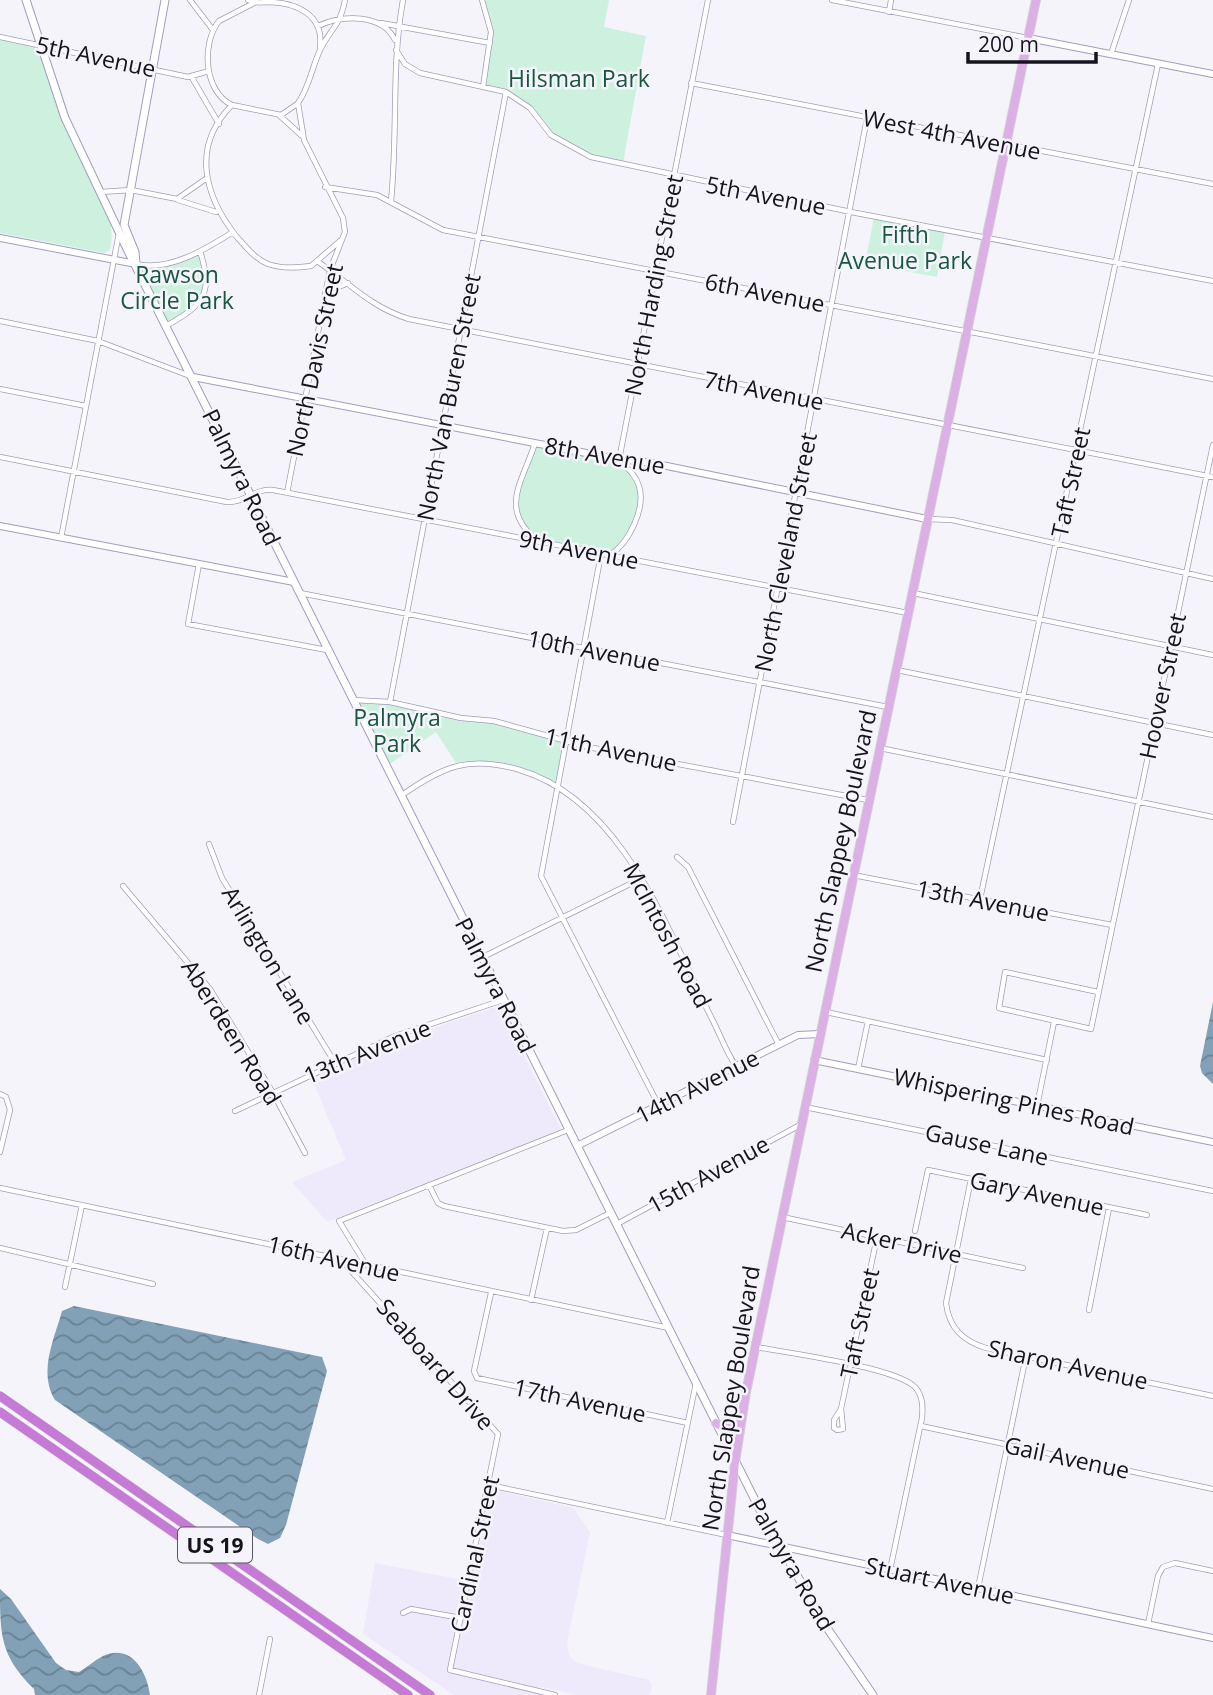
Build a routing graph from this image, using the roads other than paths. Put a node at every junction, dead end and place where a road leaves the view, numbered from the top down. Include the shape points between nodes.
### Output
1 (26, 0) edge
2 (165, 0) edge
3 (190, 0) edge
4 (345, 0) edge
5 (403, 0) edge
6 (482, 0) edge
7 (708, 0) edge
8 (832, 0) edge
9 (891, 0) edge
10 (1036, 0) edge
11 (1129, 0) edge
12 (251, 2) edge
13 (889, 12) junction
14 (342, 20) junction
15 (381, 23) junction
16 (318, 26) junction
17 (398, 26) junction
18 (213, 30) junction
19 (0, 37) edge
20 (1028, 38) junction
21 (490, 43) junction
22 (40, 45) junction
23 (396, 46) junction
24 (320, 49) junction
25 (1111, 54) junction
26 (1158, 64) junction
27 (153, 68) junction
28 (209, 71) junction
29 (1213, 74) edge
30 (191, 76) junction
31 (691, 83) junction
32 (483, 87) junction
33 (506, 92) junction
34 (298, 103) junction
35 (232, 105) junction
36 (278, 115) junction
37 (867, 118) junction
38 (219, 124) junction
39 (304, 140) junction
40 (1006, 144) junction
41 (1135, 169) junction
42 (674, 177) junction
43 (207, 178) junction
44 (1213, 184) edge
45 (325, 187) junction
46 (131, 190) junction
47 (101, 192) junction
48 (177, 200) junction
49 (391, 202) junction
50 (850, 212) junction
51 (219, 213) junction
52 (122, 228) junction
53 (233, 232) junction
54 (343, 236) junction
55 (478, 237) junction
56 (986, 237) junction
57 (0, 238) edge
58 (200, 251) junction
59 (113, 260) junction
60 (317, 261) junction
61 (1116, 262) junction
62 (136, 264) junction
63 (330, 270) junction
64 (656, 271) junction
65 (1213, 281) edge
66 (348, 283) junction
67 (325, 294) junction
68 (832, 305) junction
69 (0, 321) edge
70 (166, 326) junction
71 (460, 331) junction
72 (967, 331) junction
73 (98, 341) junction
74 (1096, 356) junction
75 (637, 366) junction
76 (193, 377) junction
77 (1213, 379) edge
78 (0, 389) edge
79 (304, 399) junction
80 (814, 400) junction
81 (86, 406) junction
82 (947, 425) junction
83 (442, 426) junction
84 (535, 443) junction
85 (1213, 445) edge
86 (1076, 450) junction
87 (0, 457) edge
88 (619, 460) junction
89 (73, 471) junction
90 (1206, 475) junction
91 (1213, 477) edge
92 (287, 493) junction
93 (796, 493) junction
94 (251, 495) junction
95 (425, 519) junction
96 (927, 519) junction
97 (0, 526) edge
98 (61, 538) junction
99 (540, 542) junction
100 (1056, 545) junction
101 (601, 554) junction
102 (609, 555) junction
103 (199, 564) junction
104 (1186, 573) junction
105 (1213, 579) edge
106 (293, 582) junction
107 (778, 587) junction
108 (912, 592) junction
109 (299, 593) junction
110 (908, 613) junction
111 (406, 614) junction
112 (1041, 618) junction
113 (1171, 646) junction
114 (583, 648) junction
115 (328, 650) junction
116 (1213, 655) edge
117 (896, 670) junction
118 (760, 682) junction
119 (1025, 695) junction
120 (353, 700) junction
121 (390, 702) junction
122 (888, 707) junction
123 (1155, 723) junction
124 (1213, 735) edge
125 (565, 741) junction
126 (879, 748) junction
127 (1008, 774) junction
128 (742, 776) junction
129 (558, 785) junction
130 (401, 795) junction
131 (869, 800) junction
132 (1137, 802) junction
133 (1213, 817) edge
134 (733, 822) dead end
135 (209, 844) dead end
136 (677, 857) dead end
137 (853, 874) junction
138 (642, 878) junction
139 (123, 886) dead end
140 (980, 899) junction
141 (561, 918) junction
142 (1112, 925) junction
143 (482, 958) junction
144 (1098, 992) junction
145 (503, 1000) junction
146 (824, 1012) junction
147 (868, 1021) junction
148 (1054, 1023) junction
149 (820, 1034) junction
150 (779, 1045) junction
151 (814, 1060) junction
152 (1047, 1060) junction
153 (335, 1063) junction
154 (736, 1066) junction
155 (858, 1069) junction
156 (273, 1093) junction
157 (0, 1094) edge
158 (659, 1105) junction
159 (804, 1107) junction
160 (1036, 1107) junction
161 (235, 1111) dead end
162 (800, 1124) junction
163 (568, 1130) junction
164 (1213, 1142) edge
165 (577, 1146) junction
166 (0, 1152) edge
167 (304, 1153) dead end
168 (971, 1179) junction
169 (429, 1185) junction
170 (0, 1188) edge
171 (1213, 1191) edge
172 (82, 1205) junction
173 (1109, 1208) junction
174 (610, 1213) junction
175 (1147, 1215) dead end
176 (781, 1217) junction
177 (616, 1224) junction
178 (547, 1228) junction
179 (915, 1231) dead end
180 (877, 1237) junction
181 (0, 1248) edge
182 (956, 1253) junction
183 (343, 1261) junction
184 (69, 1266) junction
185 (367, 1266) junction
186 (1023, 1268) dead end
187 (153, 1284) dead end
188 (65, 1287) dead end
189 (491, 1292) junction
190 (531, 1300) junction
191 (1089, 1310) dead end
192 (669, 1328) junction
193 (755, 1346) junction
194 (1026, 1356) junction
195 (851, 1366) junction
196 (696, 1383) junction
197 (0, 1396) edge
198 (1213, 1396) edge
199 (841, 1409) dead end
200 (0, 1412) edge
201 (688, 1423) junction
202 (716, 1423) junction
203 (741, 1423) junction
204 (921, 1426) junction
205 (498, 1437) joint
206 (1007, 1445) junction
207 (735, 1462) junction
208 (489, 1485) junction
209 (1213, 1489) edge
210 (667, 1523) junction
211 (727, 1535) junction
212 (779, 1547) junction
213 (890, 1570) junction
214 (1213, 1571) edge
215 (978, 1588) junction
216 (403, 1612) dead end
217 (461, 1618) junction
218 (1149, 1624) junction
219 (1213, 1638) edge
220 (270, 1639) dead end
221 (374, 1656) junction
222 (259, 1695) edge
223 (408, 1695) edge
224 (430, 1695) edge
225 (438, 1695) edge
226 (555, 1695) edge
227 (711, 1695) edge
228 (873, 1695) edge

1 - 22 main road, Palmyra Road
2 - 27 main road
3 - 18 street
4 - 14 street
5 - 17 street
6 - 21 street
7 - 31 street, North Harding Street
8 - 13 street
9 - 13 street
10 - 20 main road, North Slappey Boulevard
11 - 25 street
12 - 16 street via 296,6
12 - 18 street via 226,15
13 - 20 street
14 - 15 street
14 - 16 street
14 - 24 street
15 - 17 street
15 - 23 street
16 - 24 street
17 - 21 street
17 - 23 street
18 - 28 street
19 - 22 street, 5th Avenue
20 - 25 street
20 - 40 main road, North Slappey Boulevard
21 - 32 street
22 - 27 street, 5th Avenue
22 - 47 main road, Palmyra Road via 65,118
23 - 32 street via 405,64 420,73
23 - 49 street
24 - 34 street
25 - 26 street
26 - 29 street
26 - 41 street, Taft Street
27 - 30 street, 5th Avenue
27 - 46 main road
28 - 30 street, 5th Avenue
28 - 35 street via 221,98
30 - 38 street
31 - 37 street, West 4th Avenue
31 - 42 street, North Harding Street
32 - 33 street
33 - 42 street, 5th Avenue via 530,108 551,135 569,147 591,157
33 - 55 street, North Van Buren Street
34 - 36 street
34 - 39 street, North Davis Street
35 - 36 street
35 - 38 street
36 - 39 street
37 - 40 street, West 4th Avenue
37 - 50 street, North Cleveland Street
38 - 43 street via 209,143
39 - 45 street, North Davis Street
40 - 41 street, West 4th Avenue
40 - 56 main road, North Slappey Boulevard
41 - 44 street, West 4th Avenue
41 - 61 street, Taft Street
42 - 50 street, 5th Avenue
42 - 64 street, North Harding Street
43 - 48 street
43 - 51 street
45 - 49 street, 6th Avenue via 368,192
45 - 54 street, North Davis Street via 343,218
46 - 47 street
46 - 48 street
46 - 52 main road
47 - 52 main road, Palmyra Road
48 - 51 street
49 - 55 street, 6th Avenue via 433,227
50 - 56 street, 5th Avenue
50 - 68 street, North Cleveland Street
51 - 53 street
52 - 59 street
52 - 62 main road, Palmyra Road
53 - 58 street
53 - 60 street via 265,263 292,268
54 - 60 street
54 - 63 street, North Davis Street
55 - 64 street, 6th Avenue
55 - 71 street, North Van Buren Street
56 - 61 street, 5th Avenue
56 - 72 main road, North Slappey Boulevard
57 - 59 street
58 - 62 street via 151,267
58 - 70 street via 205,293 193,311
59 - 62 street
59 - 73 street
60 - 63 street, 7th Avenue
61 - 65 street, 5th Avenue
61 - 74 street, Taft Street
62 - 70 main road, Palmyra Road
63 - 66 street, 7th Avenue
63 - 67 street, North Davis Street
64 - 68 street, 6th Avenue
64 - 75 street, North Harding Street
66 - 67 street
66 - 71 street, 7th Avenue via 381,310
67 - 79 street, North Davis Street
68 - 72 street, 6th Avenue
68 - 80 street, North Cleveland Street
69 - 73 street, 8th Avenue
70 - 76 main road, Palmyra Road
71 - 75 street, 7th Avenue
71 - 83 street, North Van Buren Street
72 - 74 street, 6th Avenue
72 - 82 main road, North Slappey Boulevard
73 - 76 street, 8th Avenue
73 - 81 street
74 - 77 street, 6th Avenue
74 - 86 street, Taft Street
75 - 80 street, 7th Avenue
75 - 88 street, North Harding Street
76 - 79 street, 8th Avenue
76 - 94 main road, Palmyra Road
78 - 81 street
79 - 83 street, 8th Avenue
79 - 92 street, North Davis Street
80 - 82 street, 7th Avenue
80 - 93 street, North Cleveland Street
81 - 89 street
82 - 86 street, 7th Avenue
82 - 96 main road, North Slappey Boulevard
83 - 84 street, 8th Avenue
83 - 95 street, North Van Buren Street
84 - 88 street, 8th Avenue
84 - 99 street via 521,473 515,508 522,524
85 - 90 street, Hoover Street
86 - 90 street, 7th Avenue
86 - 100 street, Taft Street
87 - 89 street
88 - 93 street, 8th Avenue
88 - 102 street via 635,476 641,498 628,536
89 - 94 street via 227,502 240,502
89 - 98 street
90 - 91 street, 7th Avenue
90 - 104 street, Hoover Street
92 - 94 street, 9th Avenue via 266,489
92 - 95 street, 9th Avenue
93 - 96 street, 8th Avenue
93 - 107 street, North Cleveland Street
94 - 106 main road, Palmyra Road
95 - 99 street, 9th Avenue
95 - 111 street, North Van Buren Street
96 - 100 street, 8th Avenue via 952,520
96 - 108 main road, North Slappey Boulevard
97 - 98 street
98 - 103 street
99 - 101 street, 9th Avenue
100 - 104 street, 8th Avenue
100 - 112 street, Taft Street
101 - 102 street, 9th Avenue
101 - 114 street
102 - 107 street, 9th Avenue
103 - 106 street
103 - 115 street via 188,624
104 - 105 street, 8th Avenue
104 - 113 street, Hoover Street
106 - 109 main road, Palmyra Road
107 - 110 street, 9th Avenue
107 - 118 street, North Cleveland Street
108 - 110 main road, North Slappey Boulevard
108 - 112 street
109 - 111 street, 10th Avenue
109 - 115 main road, Palmyra Road
110 - 117 main road, North Slappey Boulevard
111 - 114 street, 10th Avenue
111 - 121 street, North Van Buren Street
112 - 113 street
112 - 119 street, Taft Street
113 - 116 street
113 - 123 street, Hoover Street
114 - 118 street, 10th Avenue
114 - 125 street
115 - 120 main road, Palmyra Road
117 - 119 street
117 - 122 main road, North Slappey Boulevard
118 - 122 street, 10th Avenue
118 - 128 street, North Cleveland Street
119 - 123 street
119 - 127 street, Taft Street
120 - 121 street, 11th Avenue
120 - 130 main road, Palmyra Road
121 - 125 street, 11th Avenue via 513,725
122 - 126 main road, North Slappey Boulevard
123 - 124 street
123 - 132 street, Hoover Street
125 - 128 street, 11th Avenue
125 - 129 street
126 - 127 street
126 - 131 main road, North Slappey Boulevard
127 - 132 street
127 - 140 street, Taft Street
128 - 131 street, 11th Avenue
128 - 134 street, North Cleveland Street
129 - 130 street, McIntosh Road via 498,764 468,762
129 - 138 street, McIntosh Road via 613,840
129 - 141 street via 541,876
130 - 143 main road, Palmyra Road
131 - 137 main road, North Slappey Boulevard
132 - 133 street
132 - 142 street, Hoover Street
135 - 153 street, Arlington Lane via 222,878
136 - 150 street via 688,867
137 - 140 street, 13th Avenue
137 - 146 main road, North Slappey Boulevard
138 - 141 street
138 - 154 street, McIntosh Road
139 - 156 street, Aberdeen Road via 202,978
140 - 142 street, 13th Avenue
141 - 143 street
141 - 158 street
142 - 144 street, Hoover Street
143 - 145 main road, Palmyra Road
144 - 148 street, Hoover Street via 1091,1029
144 - 148 street via 1005,972 999,1008
145 - 153 street, 13th Avenue via 396,1036
145 - 163 main road, Palmyra Road
146 - 147 street
146 - 149 main road, North Slappey Boulevard
147 - 152 street
147 - 155 street
148 - 152 street
149 - 150 street, 14th Avenue via 803,1033
149 - 151 main road, North Slappey Boulevard
150 - 154 street, 14th Avenue
151 - 155 street, Whispering Pines Road
151 - 159 main road, North Slappey Boulevard
152 - 160 street
153 - 156 street, 13th Avenue
154 - 158 street, 14th Avenue
155 - 160 street, Whispering Pines Road
156 - 161 street, 13th Avenue
156 - 167 street, Aberdeen Road
157 - 166 street via 10,1103
158 - 165 street, 14th Avenue
159 - 162 main road, North Slappey Boulevard
159 - 171 street, Gause Lane
160 - 164 street, Whispering Pines Road
162 - 176 main road, North Slappey Boulevard
162 - 177 street, 15th Avenue
163 - 165 main road, Palmyra Road
163 - 169 street
165 - 174 main road, Palmyra Road
168 - 173 street, Gary Avenue
168 - 179 street, Gary Avenue via 928,1170
168 - 182 street, Sharon Avenue
169 - 178 street via 444,1206
169 - 185 street via 339,1221
170 - 172 street, 16th Avenue
172 - 183 street, 16th Avenue
172 - 184 street
173 - 175 street, Gary Avenue
173 - 191 street
174 - 177 main road, Palmyra Road
174 - 178 street via 576,1230
176 - 180 street, Acker Drive
176 - 193 main road, North Slappey Boulevard
177 - 192 main road, Palmyra Road
178 - 190 street
180 - 182 street, Acker Drive
180 - 195 street, Taft Street
181 - 184 street
182 - 186 street, Acker Drive
182 - 194 street, Sharon Avenue via 946,1303 955,1328 970,1342
183 - 185 street, 16th Avenue
183 - 205 street, Seaboard Drive via 492,1424
184 - 187 street
184 - 188 street
185 - 189 street, 16th Avenue
189 - 190 street, 16th Avenue
189 - 201 street, 17th Avenue via 475,1374 484,1380
190 - 192 street, 16th Avenue
192 - 196 main road, Palmyra Road
193 - 195 street
193 - 203 main road, North Slappey Boulevard
194 - 198 street, Sharon Avenue
194 - 206 street
195 - 199 street, Taft Street
195 - 204 street via 898,1376 916,1388 923,1403
196 - 201 street
196 - 202 main road, Palmyra Road
197 - 221 highway, US 19
200 - 223 highway, US 19
201 - 210 street
202 - 203 main road via 726,1429
202 - 207 main road, Palmyra Road
203 - 207 main road, North Slappey Boulevard
204 - 206 street, Gail Avenue
204 - 213 street
205 - 208 street, Cardinal Street
206 - 209 street, Gail Avenue
206 - 215 street
207 - 211 main road, North Slappey Boulevard
207 - 212 main road, Palmyra Road
208 - 210 street, Stuart Avenue
208 - 217 street, Cardinal Street
210 - 211 street, Stuart Avenue
211 - 212 street, Stuart Avenue
211 - 227 main road, North Slappey Boulevard
212 - 213 street, Stuart Avenue
212 - 228 main road, Palmyra Road
213 - 215 street, Stuart Avenue
214 - 218 street via 1175,1563 1163,1567
215 - 218 street, Stuart Avenue
216 - 217 street via 411,1609
217 - 226 street, Cardinal Street via 452,1672
218 - 219 street, Stuart Avenue
220 - 222 street
221 - 224 highway, US 19
221 - 225 highway

